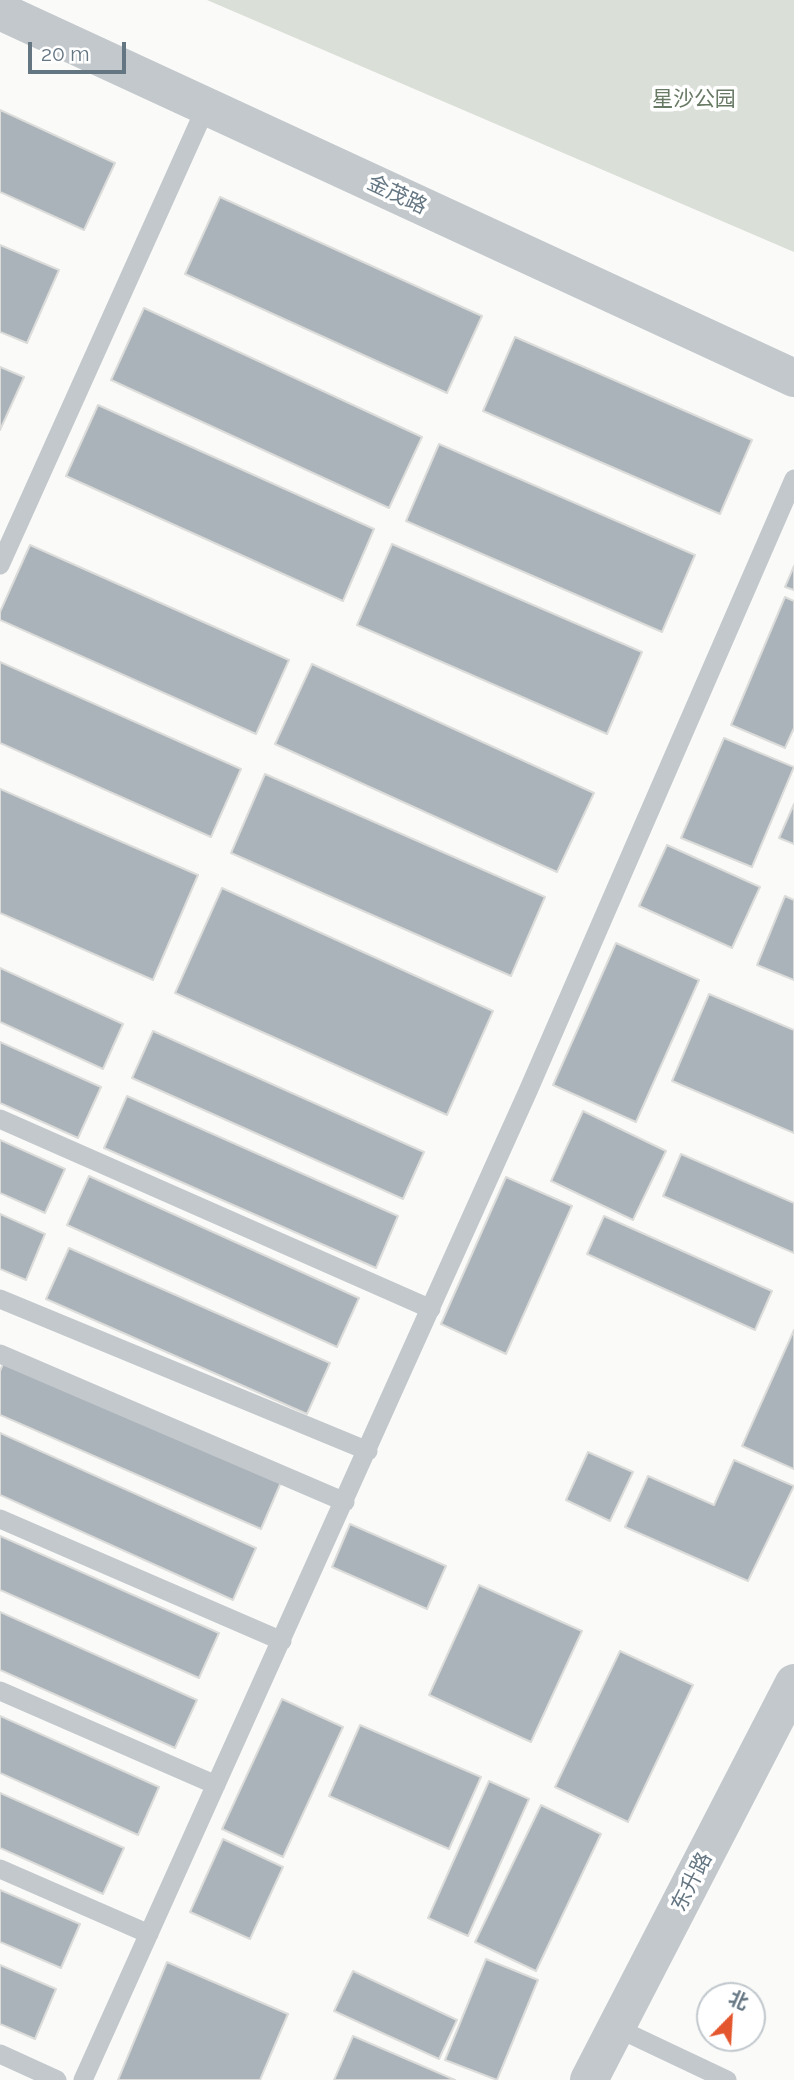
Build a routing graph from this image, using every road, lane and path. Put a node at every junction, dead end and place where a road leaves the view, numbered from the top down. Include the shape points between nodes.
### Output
1 (0, 11) edge
2 (206, 107) junction
3 (794, 378) edge
4 (794, 479) edge
5 (0, 565) edge
6 (0, 1119) edge
7 (0, 1300) edge
8 (431, 1309) junction
9 (0, 1353) edge
10 (368, 1451) junction
11 (345, 1502) junction
12 (0, 1519) edge
13 (282, 1641) junction
14 (794, 1683) edge
15 (0, 1691) edge
16 (216, 1785) junction
17 (0, 1869) edge
18 (149, 1934) junction
19 (617, 2028) junction
20 (0, 2054) edge
21 (57, 2080) edge
22 (83, 2080) edge
23 (589, 2080) edge
24 (727, 2080) edge

1 - 2 street, 金茂路
2 - 3 street, 金茂路
2 - 5 lane
4 - 8 lane
6 - 8 lane
7 - 10 lane
8 - 10 lane
9 - 11 lane
10 - 11 lane
11 - 13 lane
12 - 13 lane
13 - 16 lane
14 - 19 street, 东升路
15 - 16 lane
16 - 18 lane
17 - 18 lane
18 - 22 lane
19 - 23 street, 东升路
19 - 24 lane
20 - 21 lane

